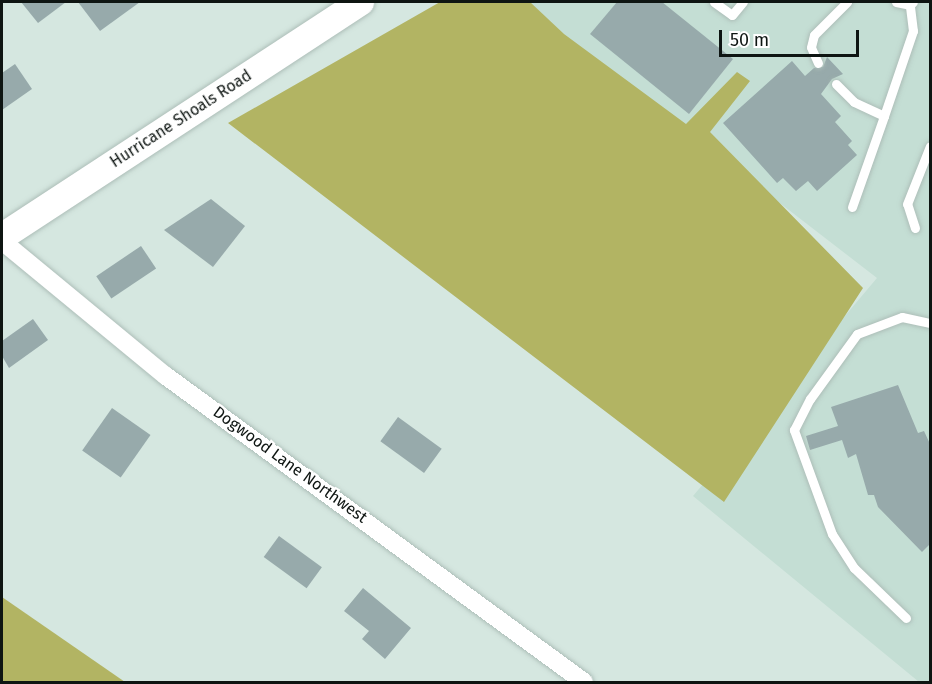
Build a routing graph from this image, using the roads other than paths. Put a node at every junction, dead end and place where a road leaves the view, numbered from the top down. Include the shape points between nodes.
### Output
1 (360, 2) edge
2 (714, 2) edge
3 (743, 2) edge
4 (848, 2) edge
5 (896, 2) edge
6 (911, 3) edge
7 (818, 63) dead end
8 (836, 84) dead end
9 (884, 116) junction
10 (930, 146) edge
11 (852, 207) dead end
12 (915, 228) dead end
13 (2, 236) edge
14 (2, 241) edge
15 (930, 323) edge
16 (906, 618) dead end
17 (584, 682) edge

1 - 13 street, Hurricane Shoals Road
2 - 3 lane via 732,15
4 - 7 lane via 814,35 811,47
5 - 6 lane
6 - 9 lane via 913,31
8 - 9 lane via 854,102
9 - 11 lane
10 - 12 lane via 907,204
14 - 17 street, Dogwood Lane Northwest via 166,376
15 - 16 lane via 902,317 857,334 810,399 794,430 832,534 854,568

